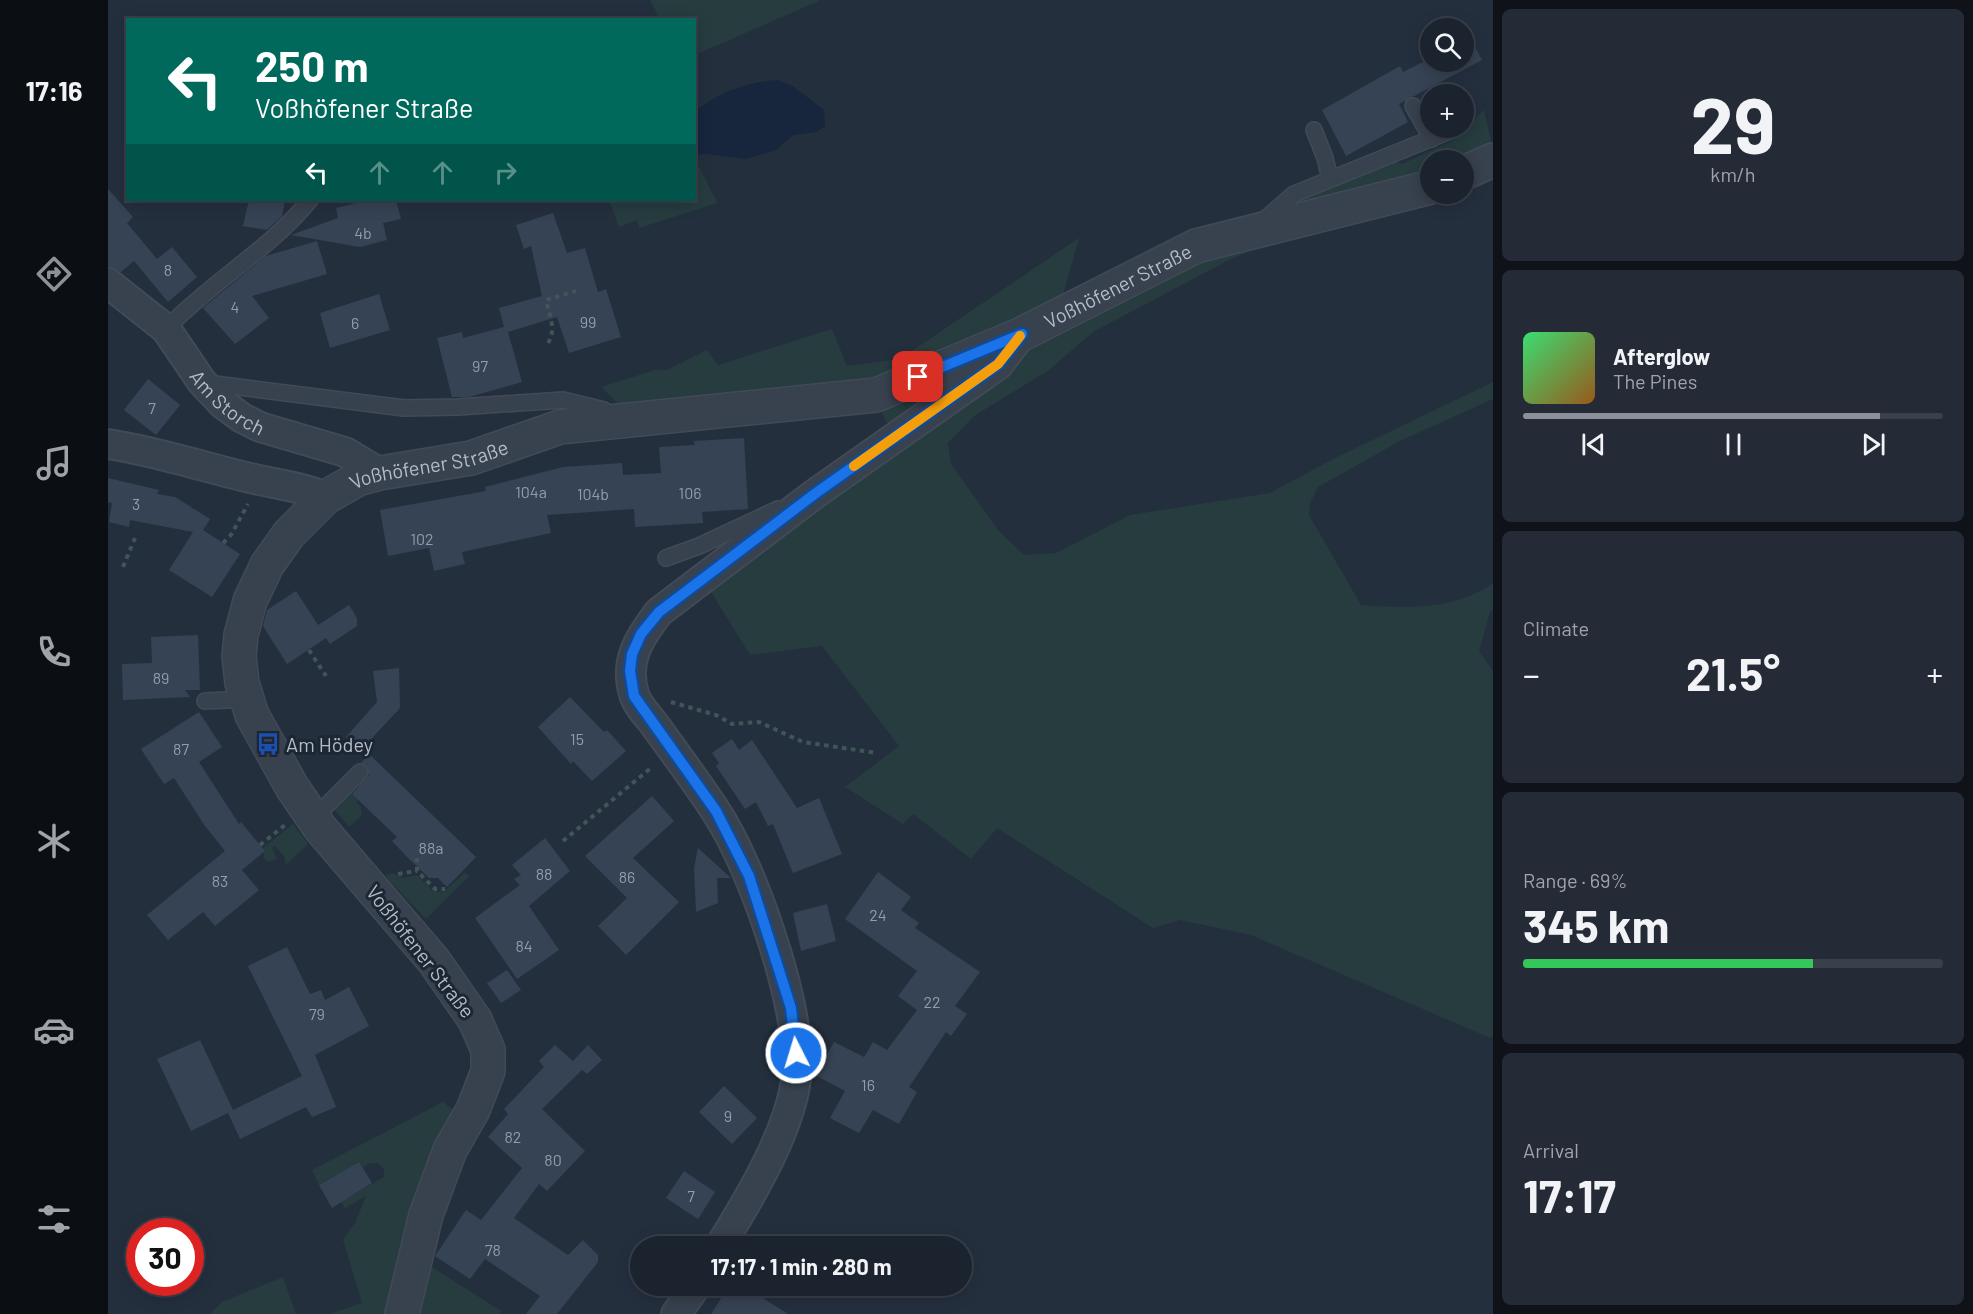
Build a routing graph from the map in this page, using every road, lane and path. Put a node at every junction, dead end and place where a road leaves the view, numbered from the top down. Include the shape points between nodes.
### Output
1 (1413, 106) dead end
2 (1314, 130) dead end
3 (1432, 139) joint
4 (1493, 160) edge
5 (1474, 169) edge
6 (1330, 179) junction
7 (1420, 190) edge
8 (309, 201) edge
9 (1252, 231) junction
10 (108, 283) edge
11 (576, 291) dead end
12 (166, 329) junction
13 (1022, 334) junction
14 (548, 343) dead end
15 (202, 382) junction
16 (616, 422) junction
17 (108, 444) edge
18 (380, 473) junction
19 (257, 479) junction
20 (816, 493) junction
21 (326, 497) junction
22 (135, 538) dead end
23 (223, 543) dead end
24 (666, 558) dead end
25 (123, 567) dead end
26 (309, 650) dead end
27 (327, 676) dead end
28 (247, 699) junction
29 (205, 701) dead end
30 (668, 701) dead end
31 (673, 750) junction
32 (877, 753) dead end
33 (360, 772) dead end
34 (314, 818) junction
35 (563, 841) dead end
36 (417, 858) dead end
37 (394, 871) dead end
38 (417, 871) junction
39 (445, 889) dead end
40 (726, 1236) edge
41 (689, 1296) edge
42 (402, 1314) edge
43 (676, 1314) edge

1 - 3 lane
2 - 6 lane
3 - 6 lane
4 - 5 street
6 - 9 lane via 1294,194
7 - 9 street, Voßhöfener Straße
8 - 12 lane via 269,243 191,303
9 - 13 street, Voßhöfener Straße via 1196,246
10 - 12 street, Am Storch
11 - 14 path via 546,300 552,327
12 - 15 street, Am Storch
13 - 16 street, Voßhöfener Straße via 876,395
13 - 20 street via 998,364
15 - 16 lane via 404,408 563,400 604,410
15 - 18 street, Am Storch via 242,418 345,452
16 - 18 street, Voßhöfener Straße via 560,427 471,458
17 - 19 street
18 - 21 street, Voßhöfener Straße via 358,479
19 - 21 street via 303,487
19 - 23 path via 251,498
20 - 24 lane
20 - 31 street via 659,612 641,634 630,671 634,696
21 - 28 street, Voßhöfener Straße via 289,534 267,565 250,601 239,656
22 - 25 path
26 - 27 path
28 - 29 lane
28 - 34 street, Voßhöfener Straße via 292,787
30 - 32 path via 716,715 732,724 759,722 803,742
31 - 35 path
31 - 40 street via 716,811 749,876 791,1008 796,1036 796,1070 786,1117 751,1197
33 - 34 lane
34 - 42 street, Voßhöfener Straße via 434,961 475,1020 488,1050 489,1071 450,1150 426,1215
36 - 38 path
37 - 38 path via 398,875
38 - 39 path via 435,889
41 - 43 street

